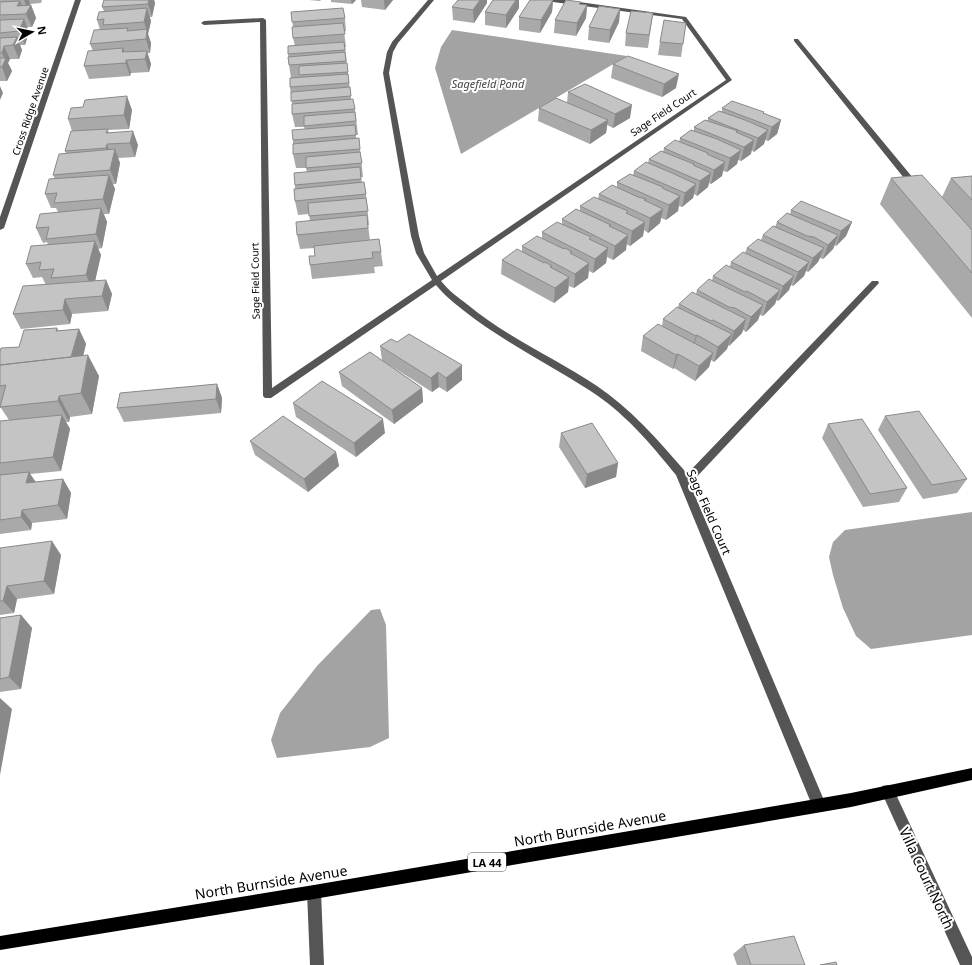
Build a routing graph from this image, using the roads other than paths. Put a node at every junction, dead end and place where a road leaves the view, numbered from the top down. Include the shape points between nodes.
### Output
1 (78, 0) edge
2 (431, 0) edge
3 (553, 0) edge
4 (204, 23) dead end
5 (796, 40) dead end
6 (920, 192) edge
7 (0, 228) edge
8 (436, 280) junction
9 (875, 283) dead end
10 (684, 484) junction
11 (972, 774) edge
12 (887, 791) junction
13 (819, 805) junction
14 (314, 892) junction
15 (0, 943) edge
16 (317, 965) edge
17 (968, 965) edge

1 - 7 street, Cross Ridge Avenue
2 - 8 street, Sage Field Court via 395,42 390,52 386,73 415,236 420,254
3 - 8 street, Sage Field Court via 684,18 730,80
4 - 8 street, Sage Field Court via 263,20 268,396
5 - 6 street
8 - 10 street, Sage Field Court via 445,291 482,321 593,388 624,411 680,473
9 - 10 street
10 - 13 street, Sage Field Court
11 - 12 main road, North Burnside Avenue / LA 44
12 - 13 main road, North Burnside Avenue / LA 44
12 - 17 street, Villa Court North
13 - 14 main road, North Burnside Avenue / LA 44
14 - 15 main road, North Burnside Avenue / LA 44
14 - 16 street

